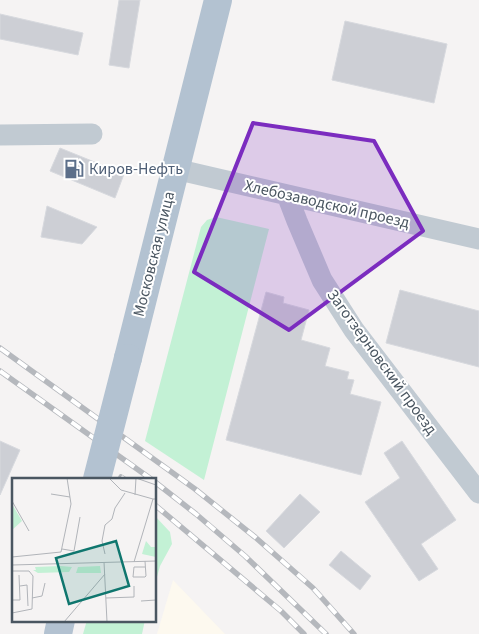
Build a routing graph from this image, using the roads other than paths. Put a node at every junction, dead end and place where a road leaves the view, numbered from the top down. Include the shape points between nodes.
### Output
1 (218, 0) edge
2 (92, 134) dead end
3 (0, 136) edge
4 (175, 168) junction
5 (287, 194) junction
6 (479, 239) edge
7 (97, 478) edge
8 (479, 493) edge

1 - 4 main road, Московская улица
2 - 3 street
4 - 5 street, Хлебозаводской проезд
4 - 7 main road, Московская улица, bridge
5 - 6 street, Хлебозаводской проезд
5 - 8 street, Заготзерновский проезд via 322,280 354,330

